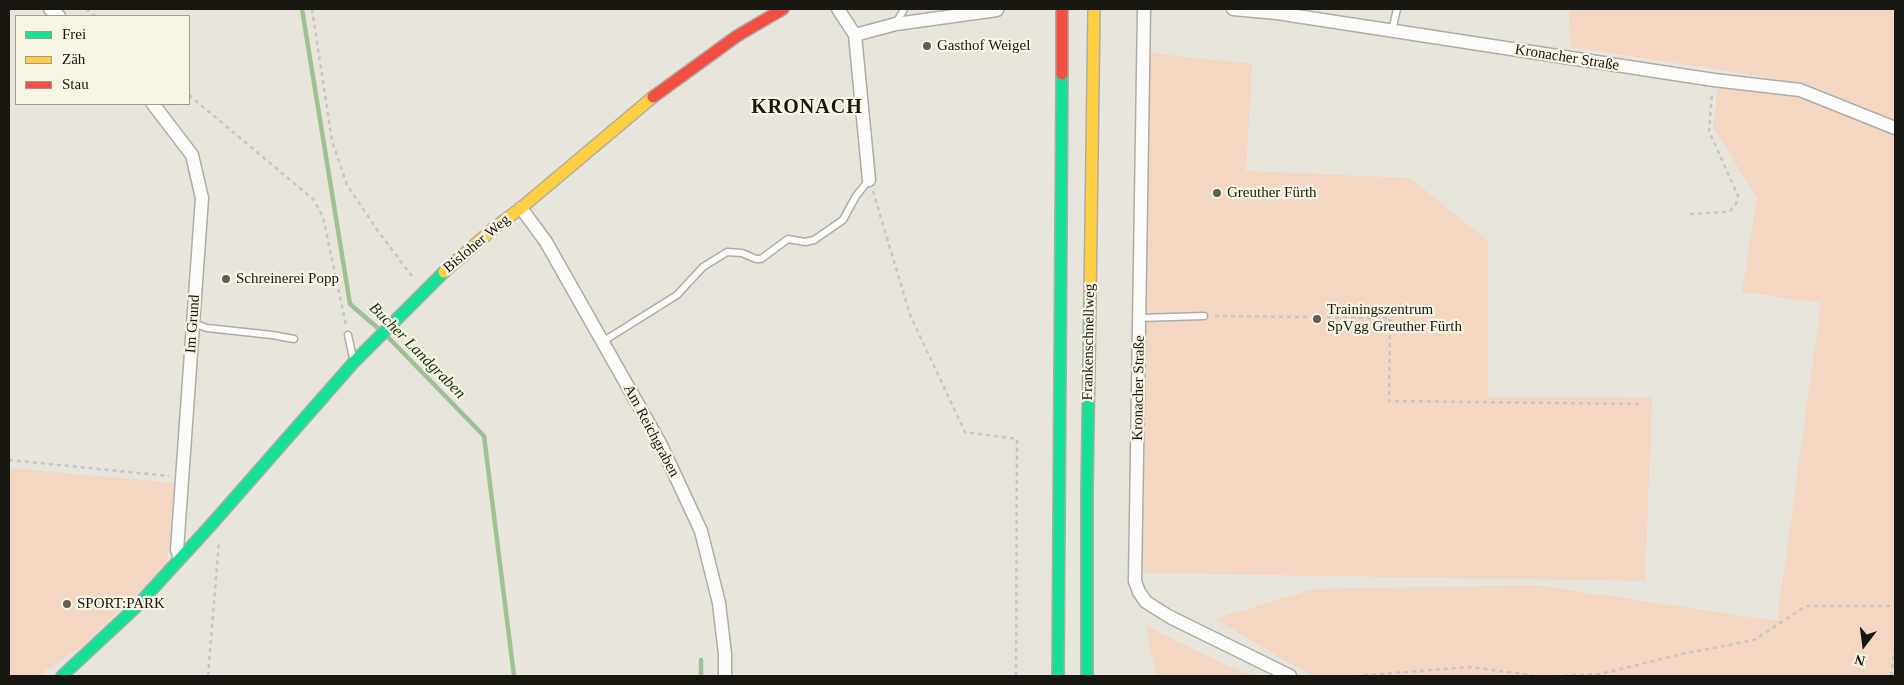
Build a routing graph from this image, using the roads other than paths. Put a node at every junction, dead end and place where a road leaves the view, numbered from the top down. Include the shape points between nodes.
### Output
1 (783, 9) edge
2 (838, 9) edge
3 (904, 9) edge
4 (1062, 9) edge
5 (1094, 9) edge
6 (1144, 9) edge
7 (1233, 9) edge
8 (1397, 9) edge
9 (997, 10) dead end
10 (896, 24) junction
11 (1392, 31) junction
12 (855, 35) junction
13 (155, 105) edge
14 (1895, 128) edge
15 (869, 180) joint
16 (521, 208) junction
17 (1204, 316) road end
18 (1140, 318) junction
19 (193, 323) junction
20 (348, 335) road end
21 (294, 339) dead end
22 (602, 342) junction
23 (354, 362) junction
24 (180, 558) junction
25 (62, 676) edge
26 (725, 676) edge
27 (1058, 676) edge
28 (1086, 676) edge
29 (1290, 676) edge

1 - 16 main road, Bisloher Weg via 736,36 655,95
2 - 12 street
3 - 10 lane
4 - 27 main road, Frankenschnellweg
5 - 28 main road, Frankenschnellweg
6 - 18 street, Kronacher Straße
7 - 11 street, Kronacher Straße
8 - 11 lane
9 - 10 street
10 - 12 street
11 - 14 street, Kronacher Straße via 1800,90
12 - 15 street
13 - 19 street, Im Grund via 192,155 202,198
15 - 22 lane via 843,220 814,240 788,239 761,259 727,252 703,267 677,295
16 - 22 street, Am Reichgraben via 546,242
16 - 23 main road, Bisloher Weg via 494,228 424,292
17 - 18 lane
18 - 29 street, Kronacher Straße via 1135,581 1138,592 1146,602 1170,617
19 - 21 lane via 207,328
19 - 24 street, Im Grund via 177,550
20 - 23 lane
22 - 26 street, Am Reichgraben via 661,445 701,531 719,603
23 - 24 main road, Bisloher Weg
24 - 25 main road, Bisloher Weg via 136,607

